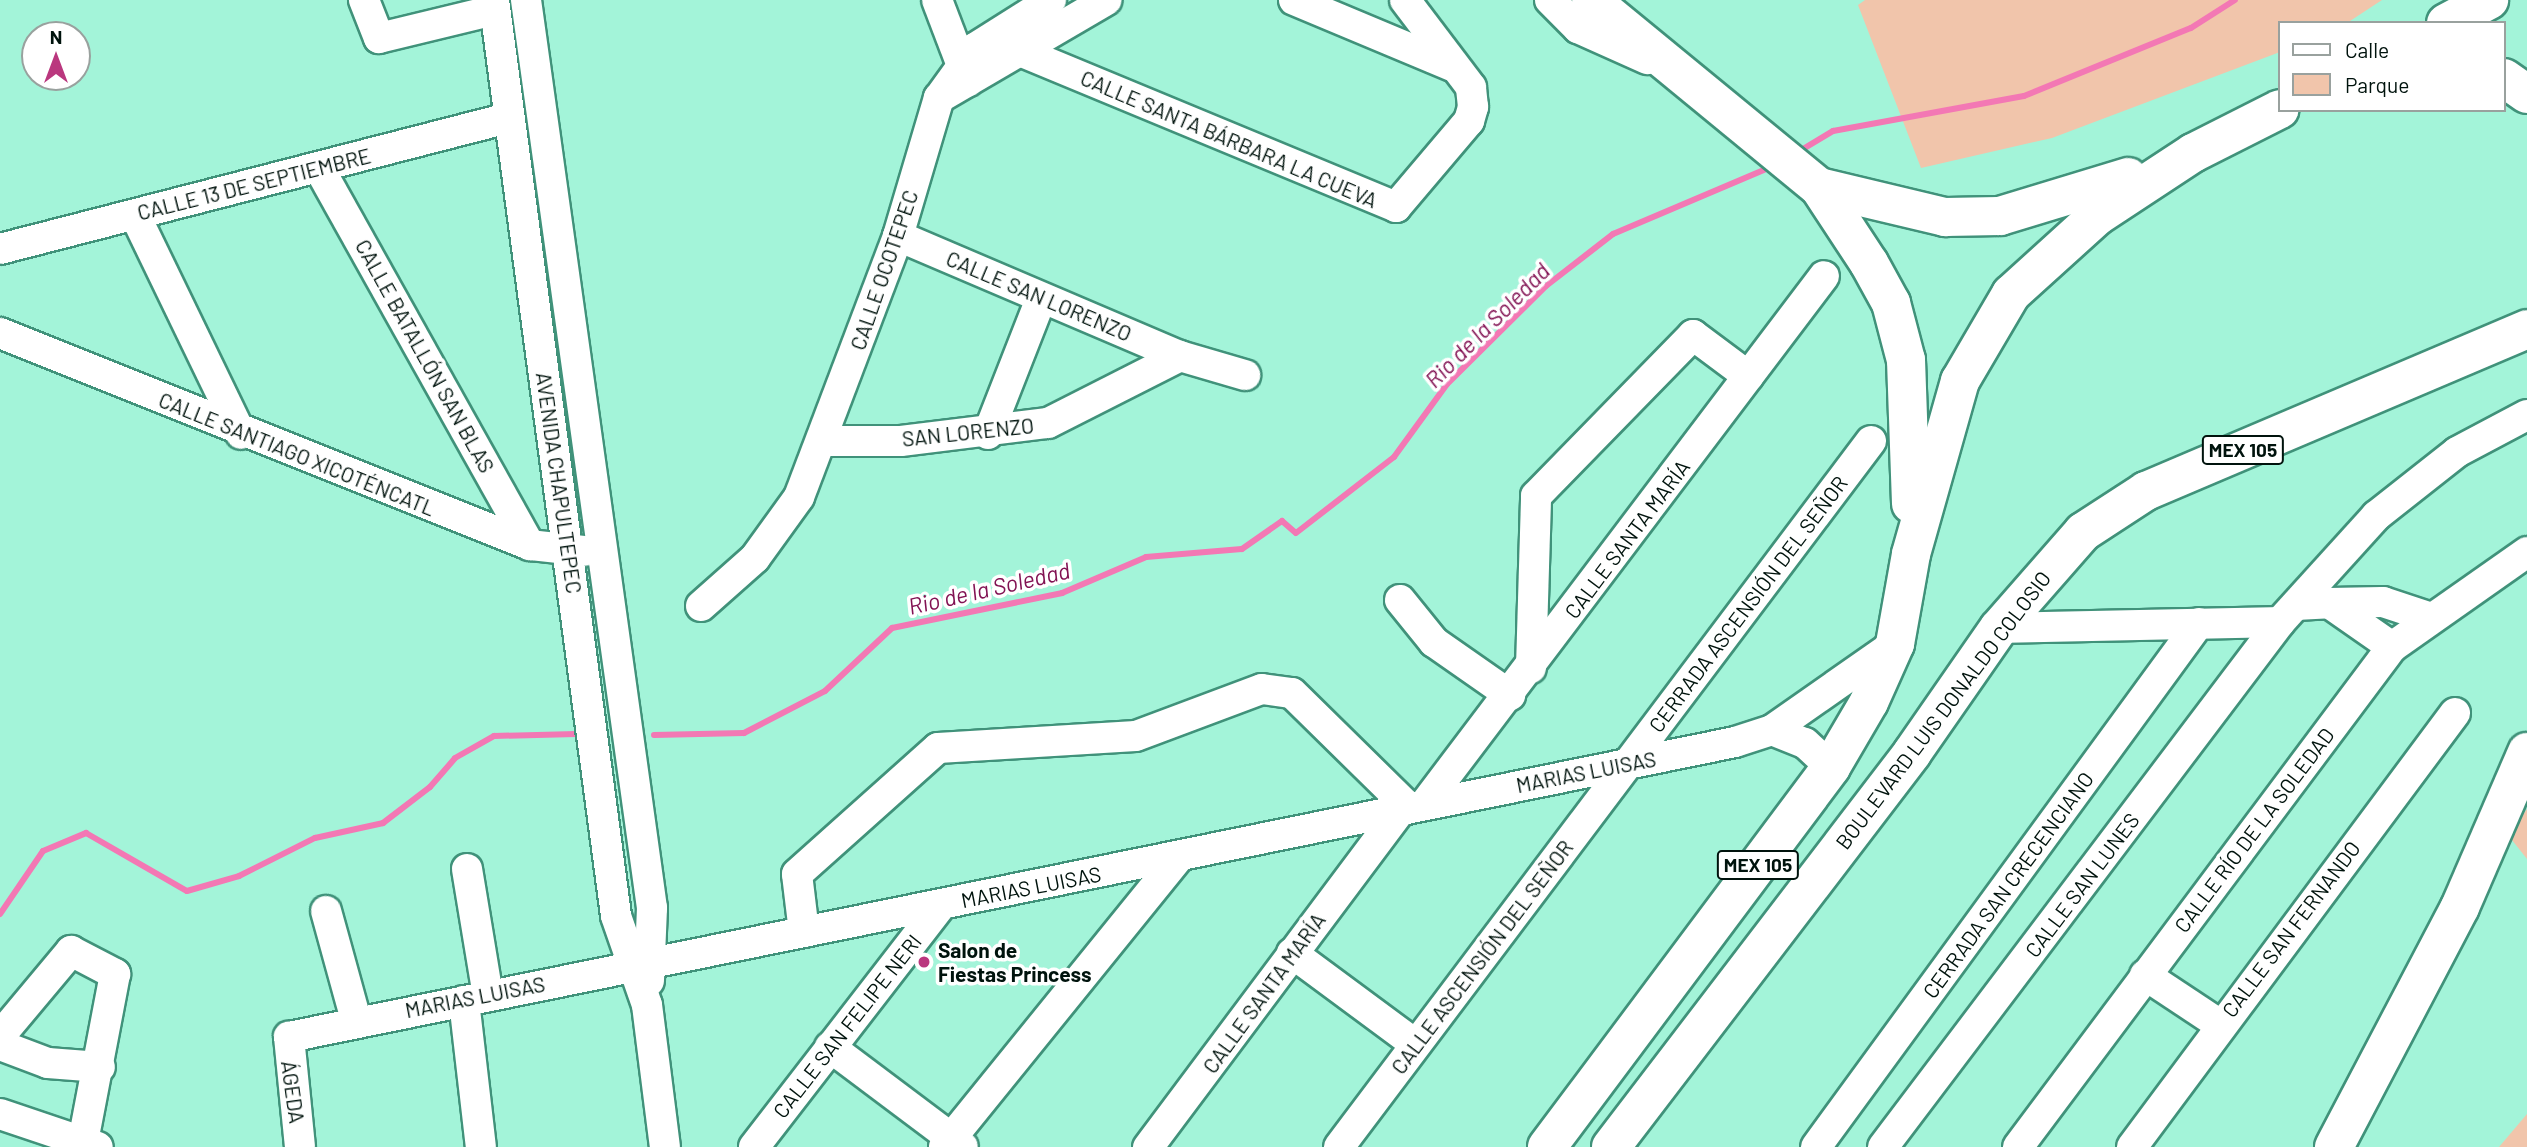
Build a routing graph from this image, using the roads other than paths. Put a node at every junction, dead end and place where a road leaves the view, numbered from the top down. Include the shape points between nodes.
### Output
1 (364, 0) edge
2 (526, 0) edge
3 (937, 0) edge
4 (1051, 0) edge
5 (1107, 0) edge
6 (1294, 0) edge
7 (1405, 0) edge
8 (1550, 0) edge
9 (1591, 0) edge
10 (2489, 0) edge
11 (495, 5) edge
12 (2450, 21) edge
13 (1022, 52) junction
14 (1453, 67) junction
15 (1679, 74) junction
16 (965, 75) junction
17 (2506, 79) edge
18 (2527, 94) edge
19 (2278, 110) edge
20 (508, 118) junction
21 (2193, 153) junction
22 (319, 168) junction
23 (1811, 180) junction
24 (135, 215) junction
25 (898, 236) junction
26 (0, 249) edge
27 (1824, 276) dead end
28 (1041, 299) junction
29 (2527, 329) edge
30 (0, 333) edge
31 (1180, 356) junction
32 (1245, 375) dead end
33 (1748, 376) junction
34 (2527, 415) edge
35 (241, 434) junction
36 (988, 434) junction
37 (825, 441) junction
38 (1871, 441) dead end
39 (530, 545) junction
40 (568, 551) junction
41 (600, 552) junction
42 (2527, 552) edge
43 (1911, 554) junction
44 (1400, 600) dead end
45 (2329, 603) junction
46 (701, 606) dead end
47 (2288, 613) junction
48 (2428, 617) junction
49 (2199, 623) junction
50 (1999, 628) junction
51 (1895, 644) junction
52 (2392, 647) junction
53 (1531, 668) junction
54 (1510, 695) junction
55 (2455, 713) dead end
56 (1772, 730) junction
57 (2527, 752) edge
58 (1625, 767) junction
59 (1830, 767) junction
60 (1416, 803) junction
61 (1178, 858) junction
62 (467, 869) dead end
63 (940, 906) junction
64 (327, 911) dead end
65 (804, 932) junction
66 (1292, 953) junction
67 (642, 962) junction
68 (2146, 975) junction
69 (476, 998) junction
70 (356, 1020) junction
71 (2220, 1024) junction
72 (0, 1036) edge
73 (289, 1037) joint
74 (1415, 1044) junction
75 (0, 1045) edge
76 (830, 1047) junction
77 (100, 1067) junction
78 (0, 1114) edge
79 (90, 1144) edge
80 (953, 1144) edge
81 (300, 1147) edge
82 (481, 1147) edge
83 (665, 1147) edge
84 (754, 1147) edge
85 (1148, 1147) edge
86 (1339, 1147) edge
87 (1548, 1147) edge
88 (1611, 1147) edge
89 (1816, 1147) edge
90 (1883, 1147) edge
91 (2018, 1147) edge
92 (2132, 1147) edge
93 (2334, 1147) edge

1 - 11 street via 379,38
2 - 41 street, AVENIDA CHAPULTEPEC
3 - 16 street
4 - 16 street via 975,48
5 - 13 street
6 - 14 street
7 - 14 street
8 - 15 street via 1578,28
9 - 15 main road, MEX 105
10 - 12 main road
11 - 20 street, AVENIDA CHAPULTEPEC
13 - 14 street, CALLE SANTA BÁRBARA LA CUEVA via 1396,207 1469,121 1471,87
13 - 16 street
15 - 23 main road, MEX 105
16 - 25 street, CALLE OCOTEPEC via 939,98
17 - 18 main road
19 - 21 main road, MEX 105
20 - 22 street, CALLE 13 DE SEPTIEMBRE
20 - 40 street, AVENIDA CHAPULTEPEC
21 - 23 main road, MEX 105 via 2063,201 2000,216 1945,218
21 - 43 main road, MEX 105 via 2096,216 2011,294 1960,381
22 - 24 street, CALLE 13 DE SEPTIEMBRE
22 - 39 street, CALLE BATALLÓN SAN BLAS
23 - 43 main road, MEX 105 via 1891,303 1906,360
24 - 26 street, CALLE 13 DE SEPTIEMBRE
24 - 35 street
25 - 28 street, CALLE SAN LORENZO
25 - 37 street, CALLE OCOTEPEC
27 - 33 street, CALLE SANTA MARÍA
28 - 31 street, CALLE SAN LORENZO
28 - 36 street
29 - 50 main road, BOULEVARD LUIS DONALDO COLOSIO / MEX 105 via 2146,491 2082,531
30 - 35 street, CALLE SANTIAGO XICOTÉNCATL
31 - 32 street, CALLE SAN LORENZO
31 - 36 street, SAN LORENZO via 1048,423
33 - 53 street, CALLE SANTA MARÍA
33 - 53 street via 1693,335 1536,496
34 - 47 street, CALLE SAN LUNES via 2457,453 2376,516
35 - 39 street, CALLE SANTIAGO XICOTÉNCATL
36 - 37 street, SAN LORENZO
37 - 46 street, CALLE OCOTEPEC via 799,497 755,558
38 - 58 street, CERRADA ASCENSIÓN DEL SEÑOR
39 - 40 street, CALLE SANTIAGO XICOTÉNCATL
40 - 41 street, CALLE SANTIAGO XICOTÉNCATL
40 - 67 street, AVENIDA CHAPULTEPEC via 616,916
41 - 67 street, AVENIDA CHAPULTEPEC via 652,908
42 - 48 street, CALLE RÍO DE LA SOLEDAD
43 - 51 main road, MEX 105
44 - 54 street via 1434,642
45 - 47 street
45 - 48 street via 2383,602
45 - 52 street
47 - 49 street
47 - 90 street, CALLE SAN LUNES
48 - 52 street, CALLE RÍO DE LA SOLEDAD
49 - 50 street
49 - 89 street, CERRADA SAN CRECENCIANO
50 - 88 main road, BOULEVARD LUIS DONALDO COLOSIO / MEX 105 via 1912,753
51 - 56 street, MARIAS LUISAS
51 - 59 main road, MEX 105
52 - 68 street, CALLE RÍO DE LA SOLEDAD
53 - 54 street, CALLE SANTA MARÍA
54 - 60 street, CALLE SANTA MARÍA
55 - 71 street, CALLE SAN FERNANDO
56 - 58 street, MARIAS LUISAS
56 - 59 street via 1805,743
57 - 93 main road via 2460,907
58 - 60 street, MARIAS LUISAS
58 - 74 street, CALLE ASCENSIÓN DEL SEÑOR
59 - 87 main road, MEX 105
60 - 61 street, MARIAS LUISAS
60 - 65 street via 1292,693 1279,687 1136,736 938,748 797,874
60 - 66 street, CALLE SANTA MARÍA
61 - 63 street, MARIAS LUISAS
61 - 80 street
62 - 69 street
63 - 65 street, MARIAS LUISAS
63 - 76 street, CALLE SAN FELIPE NERI
64 - 70 street
65 - 67 street, MARIAS LUISAS
66 - 74 street
66 - 85 street, CALLE SANTA MARÍA
67 - 69 street, MARIAS LUISAS
67 - 83 street
68 - 71 street
68 - 91 street, CALLE RÍO DE LA SOLEDAD
69 - 70 street, MARIAS LUISAS
69 - 82 street
70 - 73 street, MARIAS LUISAS
71 - 92 street, CALLE SAN FERNANDO
72 - 77 street via 71,951 115,974
73 - 81 street, ÁGEDA
74 - 86 street, CALLE ASCENSIÓN DEL SEÑOR
75 - 77 street via 48,1063
76 - 80 street
76 - 84 street, CALLE SAN FELIPE NERI
77 - 79 street
78 - 79 street

